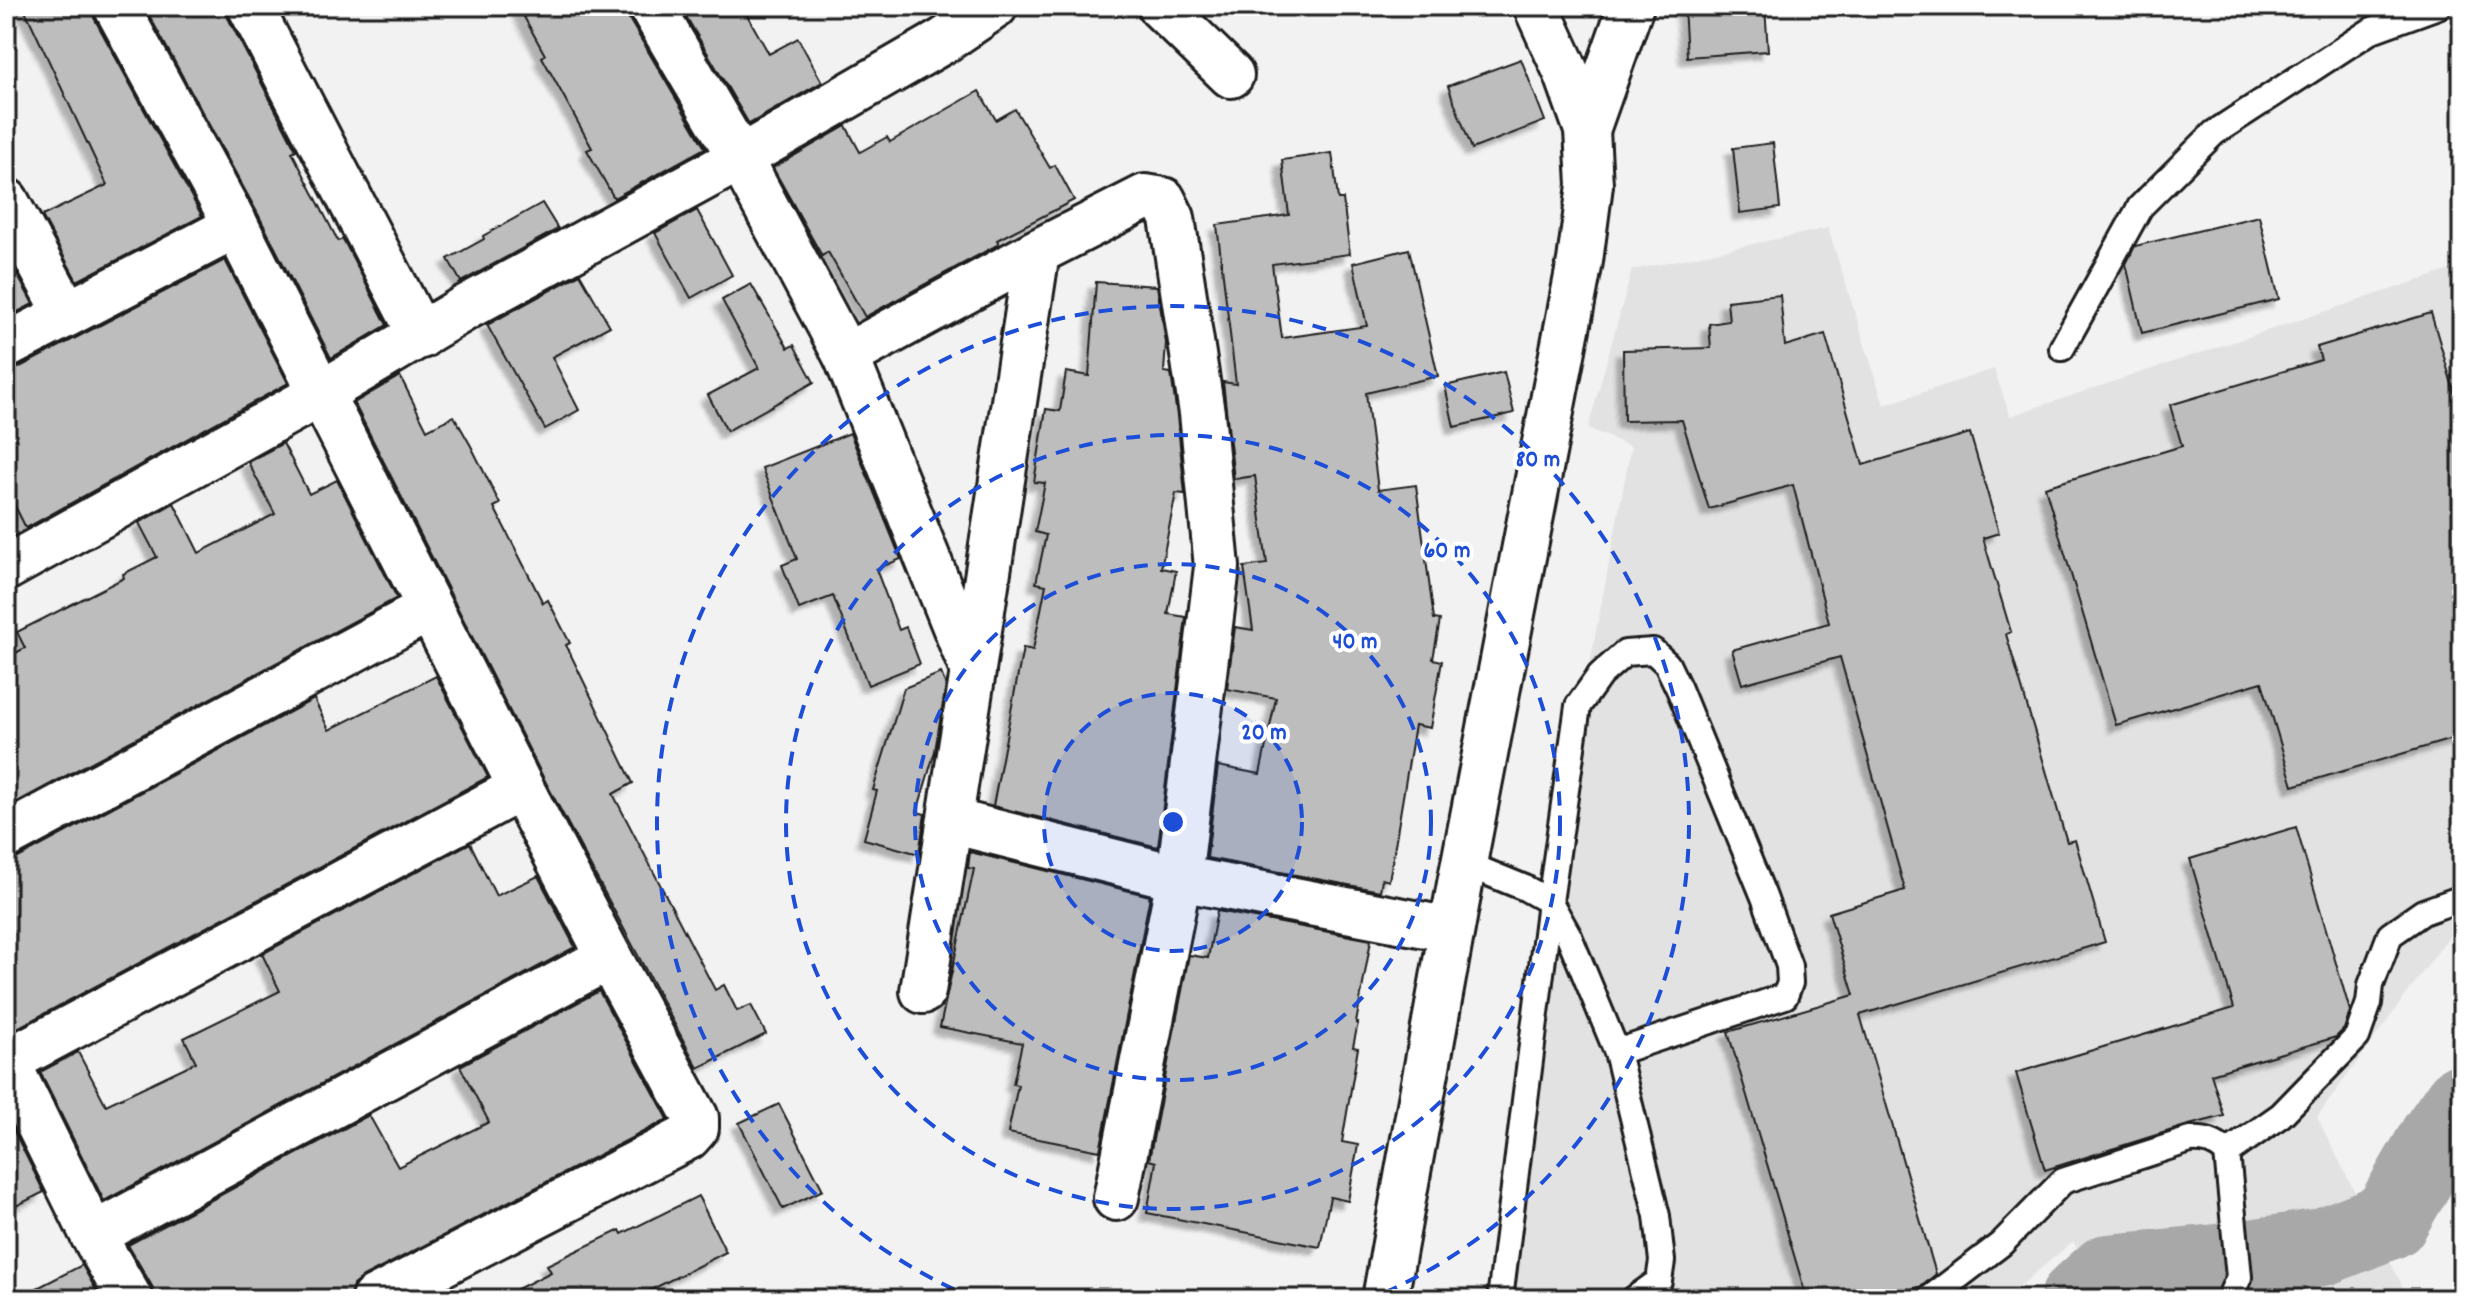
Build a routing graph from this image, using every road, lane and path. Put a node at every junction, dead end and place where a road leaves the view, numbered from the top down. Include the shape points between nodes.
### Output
1 (116, 6) edge
2 (250, 6) edge
3 (651, 6) edge
4 (995, 6) edge
5 (1160, 6) edge
6 (1536, 6) edge
7 (1631, 6) edge
8 (2438, 6) edge
9 (1231, 75) dead end
10 (1587, 130) junction
11 (740, 158) junction
12 (6, 201) edge
13 (236, 226) junction
14 (1037, 252) junction
15 (67, 314) junction
16 (440, 323) junction
17 (6, 346) edge
18 (2062, 348) dead end
19 (846, 356) junction
20 (320, 394) junction
21 (6, 568) edge
22 (429, 609) junction
23 (973, 671) junction
24 (521, 788) junction
25 (951, 821) junction
26 (6, 836) edge
27 (1464, 863) junction
28 (1179, 878) junction
29 (2462, 898) edge
30 (1550, 902) junction
31 (1451, 930) junction
32 (609, 957) junction
33 (923, 991) dead end
34 (1617, 1052) junction
35 (6, 1061) edge
36 (2227, 1153) junction
37 (1116, 1198) dead end
38 (93, 1235) junction
39 (2234, 1288) edge
40 (130, 1299) edge
41 (374, 1299) edge
42 (1385, 1299) edge
43 (1500, 1299) edge
44 (1634, 1299) edge
45 (1929, 1299) edge

1 - 13 street
2 - 16 street
3 - 11 street
4 - 11 street
5 - 9 street
6 - 10 street
7 - 10 street
8 - 18 lane via 2372,30 2214,133 2140,207
10 - 27 street via 1590,185 1580,261
11 - 16 street
11 - 19 street
12 - 15 street
13 - 15 street
13 - 20 street
14 - 19 street
14 - 23 street
14 - 28 street via 1145,197 1163,200 1172,218 1202,413 1217,567
15 - 17 street
16 - 20 street
19 - 23 street
20 - 21 street
20 - 22 street
22 - 24 street
22 - 26 street
23 - 25 street
24 - 32 street
24 - 35 street
25 - 28 street
25 - 33 street
27 - 30 lane
27 - 31 street
28 - 31 street
28 - 37 street
29 - 36 lane via 2423,912 2390,935 2357,1037 2281,1115
30 - 34 lane
30 - 34 lane via 1578,706 1600,675 1625,653 1653,651 1667,664 1679,689 1764,897 1790,983 1785,996
30 - 43 lane
31 - 42 street
32 - 38 street
32 - 41 street via 696,1118 696,1128 688,1137
34 - 44 lane via 1657,1216 1662,1261 1659,1281
35 - 38 street
36 - 39 lane
36 - 45 lane via 2203,1139 2190,1140 2063,1181 2001,1244
38 - 40 street

